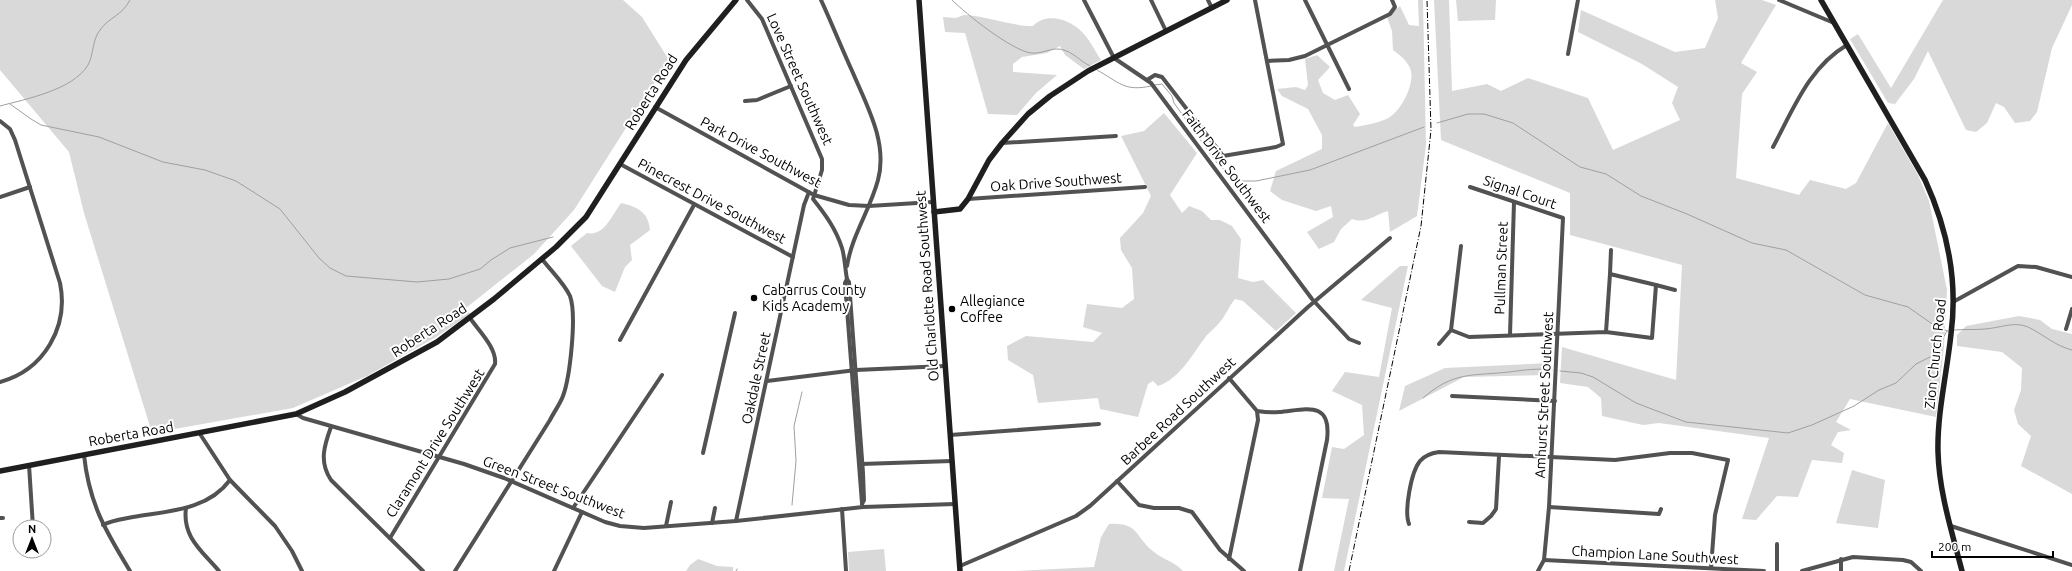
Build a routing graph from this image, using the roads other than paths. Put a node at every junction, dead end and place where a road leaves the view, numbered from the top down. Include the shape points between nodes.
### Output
1 (736, 0) edge
2 (746, 0) edge
3 (822, 0) edge
4 (919, 0) edge
5 (1084, 0) edge
6 (1151, 0) edge
7 (1208, 0) edge
8 (1228, 0) edge
9 (1255, 0) edge
10 (1305, 0) edge
11 (1392, 0) edge
12 (1578, 0) edge
13 (1779, 0) edge
14 (1822, 0) edge
15 (1212, 8) junction
16 (1835, 24) junction
17 (1166, 31) junction
18 (1327, 44) junction
19 (1847, 45) junction
20 (1568, 54) dead end
21 (1114, 58) junction
22 (1267, 61) junction
23 (1149, 82) junction
24 (791, 86) junction
25 (1349, 89) dead end
26 (745, 101) dead end
27 (655, 107) junction
28 (0, 121) edge
29 (1116, 136) dead end
30 (1002, 143) junction
31 (1773, 147) dead end
32 (620, 164) junction
33 (30, 187) junction
34 (1470, 187) dead end
35 (1145, 188) dead end
36 (809, 192) junction
37 (814, 195) junction
38 (0, 197) edge
39 (968, 199) junction
40 (933, 202) junction
41 (1514, 202) junction
42 (694, 205) junction
43 (869, 206) junction
44 (934, 212) junction
45 (1563, 218) joint
46 (1390, 238) dead end
47 (1461, 246) dead end
48 (1611, 250) dead end
49 (793, 257) junction
50 (542, 259) junction
51 (846, 270) junction
52 (1610, 274) junction
53 (2072, 277) edge
54 (847, 279) junction
55 (1656, 285) junction
56 (1675, 290) dead end
57 (1315, 302) junction
58 (1953, 302) junction
59 (2072, 309) edge
60 (735, 312) dead end
61 (470, 318) junction
62 (2066, 329) dead end
63 (1451, 330) junction
64 (1606, 332) junction
65 (1558, 334) junction
66 (1510, 335) junction
67 (620, 340) dead end
68 (1358, 343) dead end
69 (1440, 344) dead end
70 (946, 366) junction
71 (856, 370) junction
72 (851, 371) junction
73 (662, 375) dead end
74 (1229, 378) junction
75 (767, 381) junction
76 (0, 382) edge
77 (1452, 396) dead end
78 (1555, 401) junction
79 (1257, 410) junction
80 (296, 414) junction
81 (1099, 424) dead end
82 (331, 427) junction
83 (200, 434) junction
84 (950, 435) junction
85 (703, 453) dead end
86 (84, 455) junction
87 (1499, 456) junction
88 (440, 457) junction
89 (1552, 458) junction
90 (952, 461) junction
91 (858, 464) junction
92 (863, 464) junction
93 (29, 465) junction
94 (0, 471) edge
95 (230, 480) junction
96 (511, 481) junction
97 (1117, 482) junction
98 (671, 502) dead end
99 (955, 504) junction
100 (862, 505) junction
101 (1549, 507) junction
102 (186, 508) junction
103 (573, 508) junction
104 (715, 508) dead end
105 (842, 509) junction
106 (1661, 509) dead end
107 (582, 512) junction
108 (32, 519) edge
109 (736, 521) junction
110 (1469, 522) dead end
111 (712, 523) junction
112 (1409, 524) dead end
113 (103, 525) junction
114 (666, 526) junction
115 (1951, 526) junction
116 (390, 538) junction
117 (1777, 544) dead end
118 (1229, 559) junction
119 (1841, 559) junction
120 (1544, 560) junction
121 (2072, 565) edge
122 (1711, 568) junction
123 (960, 569) edge
124 (130, 571) edge
125 (219, 571) edge
126 (302, 571) edge
127 (423, 571) edge
128 (455, 571) edge
129 (554, 571) edge
130 (846, 571) edge
131 (1244, 571) edge
132 (1300, 571) edge
133 (1538, 571) edge
134 (1764, 571) edge
135 (1777, 571) edge
136 (1802, 571) edge
137 (1841, 571) edge
138 (1921, 571) edge
139 (1962, 571) edge

1 - 27 street, Roberta Road via 700,40
2 - 24 street, Love Street Southwest via 762,19
3 - 43 street via 878,137 880,172
4 - 40 street, Old Charlotte Road Southwest
5 - 21 street, Faith Drive Southwest
6 - 17 street
7 - 15 street
8 - 15 street
9 - 22 street
10 - 18 street
11 - 18 street via 1395,6 1390,14
12 - 20 street
13 - 16 street
14 - 16 street, Zion Church Road
15 - 17 street
16 - 19 street, Zion Church Road
17 - 21 street
18 - 22 street via 1298,58
18 - 25 street
19 - 31 street via 1826,60 1815,73
19 - 58 street, Zion Church Road via 1932,196 1949,258
21 - 23 street, Faith Drive Southwest
21 - 30 street via 1071,81 1050,96 1028,114
22 - 23 street via 1283,144 1276,147 1223,156 1162,77 1155,75
23 - 57 street, Faith Drive Southwest
24 - 26 street via 757,100
24 - 37 street, Love Street Southwest via 822,160 822,170
27 - 32 street, Roberta Road
27 - 36 street, Park Drive Southwest
28 - 33 street via 10,129 16,140
29 - 30 street
30 - 39 street via 979,177
32 - 42 street, Pinecrest Drive Southwest
32 - 50 street, Roberta Road via 586,217
33 - 38 street
33 - 76 street via 60,283 61,316 55,338 35,364 23,373
34 - 41 street, Signal Court
35 - 39 street, Oak Drive Southwest
36 - 37 street, Park Drive Southwest
36 - 49 street, Oakdale Street
37 - 43 street, Park Drive Southwest via 843,204
37 - 51 street via 813,198 837,235
39 - 44 street via 960,209
40 - 43 street, Park Drive Southwest
40 - 44 street, Old Charlotte Road Southwest
41 - 45 street, Signal Court
41 - 66 street, Pullman Street
42 - 49 street, Pinecrest Drive Southwest
42 - 67 street
43 - 51 street via 855,235
44 - 70 street, Old Charlotte Road Southwest
45 - 65 street, Amhurst Street Southwest
46 - 57 street, Barbee Road Southwest
47 - 63 street
48 - 52 street
49 - 75 street, Oakdale Street
50 - 61 street, Roberta Road
50 - 96 street via 565,288 571,300 572,329 568,381 563,398
51 - 54 street
52 - 55 street
52 - 64 street
53 - 58 street via 2036,267 2018,266
54 - 71 street
54 - 72 street via 845,283
55 - 56 street
55 - 64 street via 1652,338
57 - 68 street, Faith Drive Southwest via 1349,339
57 - 74 street, Barbee Road Southwest
58 - 115 street, Zion Church Road via 1938,451 1940,476
59 - 62 street
60 - 85 street
61 - 80 street, Roberta Road via 437,342 395,366
61 - 88 street, Claramont Drive Southwest via 491,348 495,364
63 - 66 street via 1470,337
63 - 69 street
64 - 65 street
65 - 66 street
65 - 78 street, Amhurst Street Southwest
70 - 71 street
70 - 84 street, Old Charlotte Road Southwest
71 - 72 street
71 - 92 street
72 - 75 street
72 - 91 street
73 - 103 street
74 - 79 street
74 - 97 street, Barbee Road Southwest
75 - 109 street, Oakdale Street
77 - 78 street
78 - 89 street, Amhurst Street Southwest
79 - 118 street via 1258,420
79 - 132 street via 1276,413 1308,408 1322,414 1327,423 1327,440
80 - 82 street, Green Street Southwest
80 - 83 street, Roberta Road
81 - 84 street
82 - 88 street, Green Street Southwest
82 - 116 street via 323,461 330,480
83 - 86 street, Roberta Road
83 - 95 street
84 - 90 street, Old Charlotte Road Southwest
86 - 93 street, Roberta Road
86 - 113 street via 91,494
87 - 89 street
87 - 110 street via 1496,509 1483,523
87 - 112 street via 1440,452 1431,453 1424,458 1414,471 1407,512
88 - 96 street, Green Street Southwest
88 - 116 street, Claramont Drive Southwest
89 - 101 street, Amhurst Street Southwest
89 - 122 street via 1615,460 1692,453 1728,460 1715,514
90 - 92 street
90 - 99 street, Old Charlotte Road Southwest
91 - 92 street
91 - 100 street
92 - 100 street
93 - 94 street, Roberta Road
93 - 108 street
95 - 102 street via 214,496
95 - 126 street via 275,526
96 - 103 street, Green Street Southwest
96 - 128 street
97 - 118 street via 1145,508 1178,508 1192,512
97 - 123 street, Barbee Road Southwest via 1076,516
98 - 114 street
99 - 100 street, Green Street Southwest
99 - 123 street, Old Charlotte Road Southwest
100 - 105 street, Green Street Southwest
101 - 106 street via 1658,514
101 - 120 street, Amhurst Street Southwest
102 - 113 street via 116,520
102 - 125 street via 187,532
103 - 107 street, Green Street Southwest
104 - 111 street
105 - 109 street, Green Street Southwest
105 - 130 street
107 - 114 street, Green Street Southwest via 620,526
107 - 129 street
109 - 111 street, Green Street Southwest
111 - 114 street, Green Street Southwest
113 - 124 street
115 - 121 street
115 - 139 street, Zion Church Road
116 - 127 street
117 - 135 street
118 - 131 street
119 - 136 street
119 - 137 street
119 - 138 street via 1853,557 1903,560 1911,562
120 - 122 street, Champion Lane Southwest
120 - 133 street, Amhurst Street Southwest
122 - 134 street, Champion Lane Southwest

